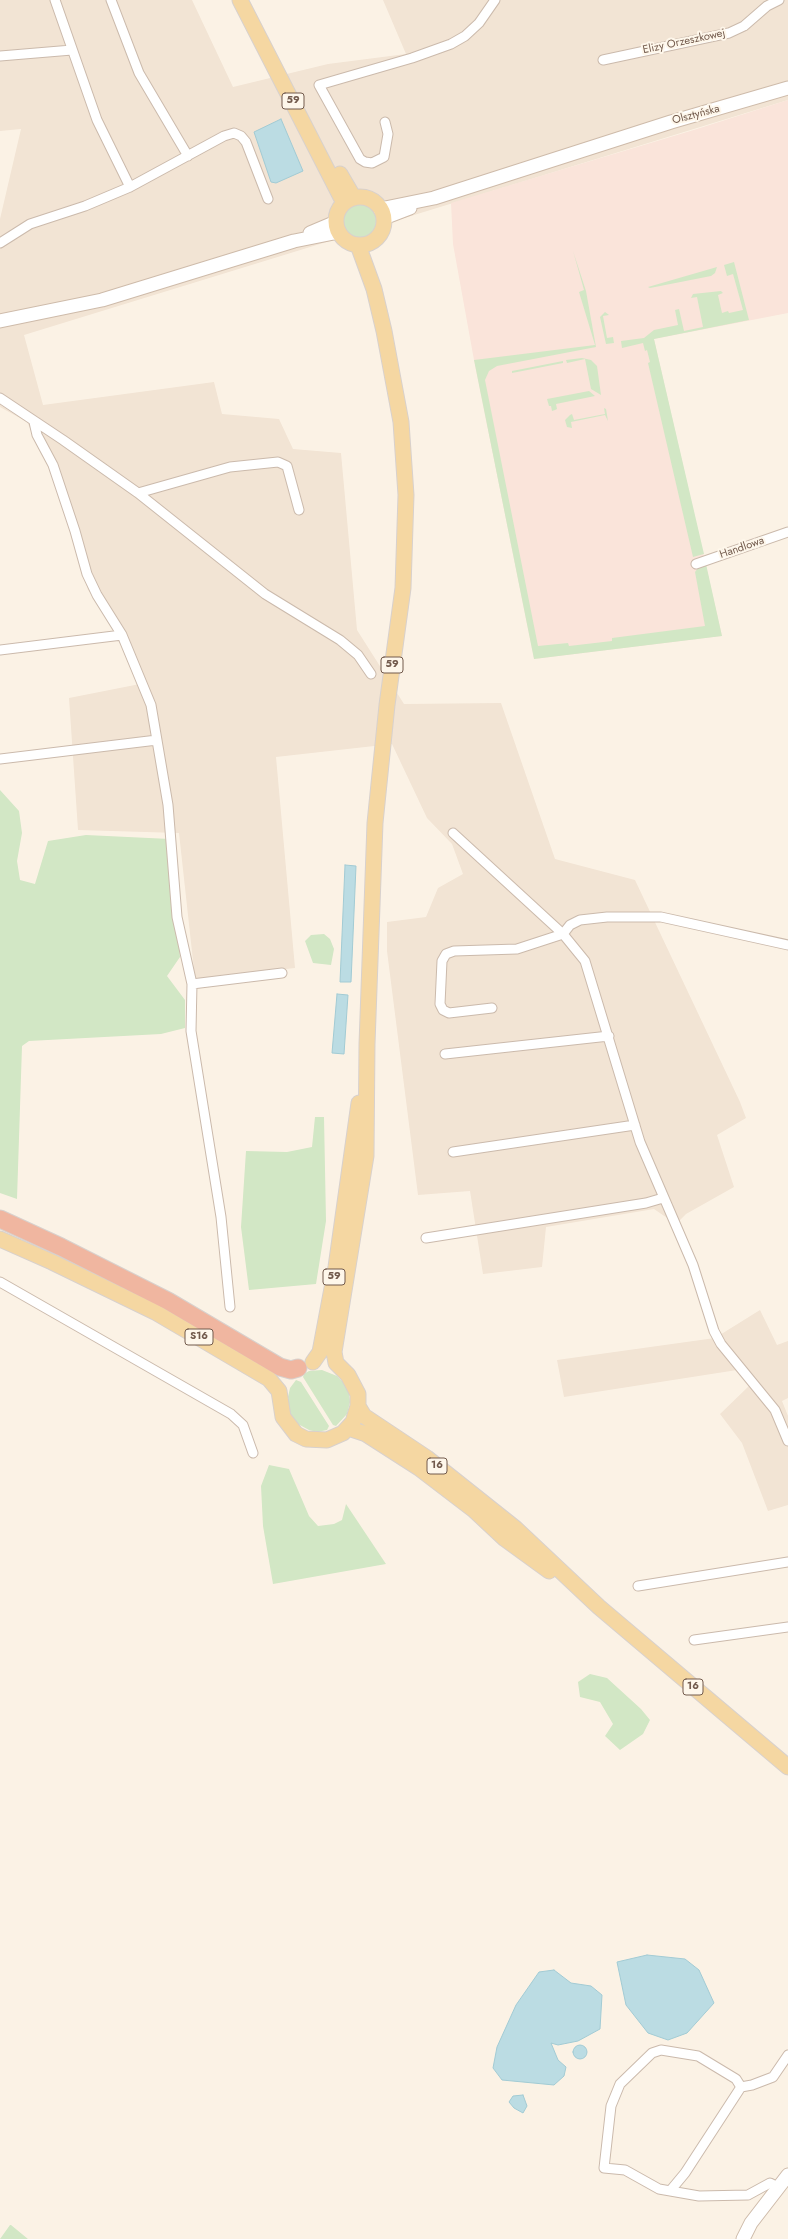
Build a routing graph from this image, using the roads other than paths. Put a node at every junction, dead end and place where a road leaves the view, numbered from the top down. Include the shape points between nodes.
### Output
1 (55, 0) edge
2 (111, 0) edge
3 (240, 0) edge
4 (250, 0) edge
5 (495, 0) edge
6 (779, 0) edge
7 (72, 50) junction
8 (0, 56) edge
9 (603, 60) dead end
10 (788, 88) edge
11 (385, 122) dead end
12 (188, 156) junction
13 (130, 187) junction
14 (268, 199) dead end
15 (349, 201) junction
16 (382, 213) junction
17 (338, 227) junction
18 (0, 243) edge
19 (364, 243) junction
20 (0, 322) edge
21 (0, 398) edge
22 (34, 422) junction
23 (138, 493) junction
24 (299, 510) dead end
25 (788, 532) edge
26 (696, 564) dead end
27 (122, 635) junction
28 (0, 650) edge
29 (371, 674) dead end
30 (157, 740) junction
31 (0, 758) edge
32 (453, 832) dead end
33 (563, 934) junction
34 (788, 946) edge
35 (282, 973) dead end
36 (192, 984) junction
37 (492, 1008) dead end
38 (609, 1036) junction
39 (367, 1044) junction
40 (445, 1054) dead end
41 (635, 1125) junction
42 (453, 1152) dead end
43 (663, 1198) junction
44 (0, 1219) edge
45 (426, 1238) dead end
46 (0, 1239) edge
47 (0, 1282) edge
48 (230, 1307) dead end
49 (305, 1365) junction
50 (340, 1368) junction
51 (280, 1396) junction
52 (358, 1406) junction
53 (348, 1428) junction
54 (788, 1441) edge
55 (253, 1453) dead end
56 (788, 1562) edge
57 (638, 1586) dead end
58 (598, 1607) junction
59 (788, 1627) edge
60 (694, 1640) dead end
61 (788, 1767) edge
62 (788, 2055) edge
63 (741, 2087) junction
64 (788, 2175) edge
65 (778, 2187) junction
66 (670, 2191) junction
67 (743, 2239) edge

1 - 7 street
2 - 12 street via 139,73
3 - 15 main road, 59
4 - 15 main road, 59 via 333,161
5 - 11 street via 479,23 451,44 319,85 360,159 365,162 372,163 384,157 388,134
6 - 9 street, Elizy Orzeszkowej via 767,6 744,26 729,33
7 - 8 street
7 - 13 street via 97,120
10 - 16 street, Olsztyńska
12 - 13 street
12 - 14 street via 224,136 234,133 241,136 246,142
13 - 18 street via 86,206 30,224
15 - 16 main road via 360,197 372,200
15 - 17 main road via 338,212
16 - 19 main road via 381,232
17 - 19 main road via 347,241
17 - 20 street via 102,300
19 - 39 main road, 59 via 401,422 406,495 403,588 387,705 375,823
21 - 22 street
22 - 23 street
22 - 27 street via 36,436 53,465 87,574
23 - 24 street via 230,467 278,462 287,466
23 - 29 street via 265,594 340,640 358,655
25 - 26 street, Handlowa
27 - 28 street
27 - 30 street via 152,705
30 - 31 street
30 - 36 street via 168,805 178,917
32 - 33 street
33 - 34 street via 570,925 580,920 648,917 671,919
33 - 37 street via 517,948 454,951 446,954 442,961 440,1004 443,1010 449,1013
33 - 38 street via 585,961
35 - 36 street
36 - 48 street via 191,1031 220,1217
38 - 40 street
38 - 41 street
39 - 49 main road, 59 via 336,1267 320,1352
39 - 50 main road, 59 via 366,1156 334,1352 334,1358
41 - 42 street
41 - 43 street
43 - 45 street via 646,1203
43 - 54 street via 693,1265 714,1331 721,1344 775,1410
44 - 49 highway, S16 via 61,1246 168,1301 280,1367 291,1370
46 - 51 main road, S16 via 108,1288 181,1327 269,1379 276,1386
47 - 55 street via 231,1414 243,1425
49 - 50 main road via 331,1364
49 - 51 main road via 288,1377
50 - 52 main road via 355,1384
51 - 53 main road via 283,1418 296,1434 306,1439 327,1440 337,1437
52 - 53 main road via 353,1422
52 - 58 main road, 16 via 364,1416 428,1458 515,1528
53 - 58 main road, 16 via 366,1434 419,1468 474,1510 505,1539
56 - 57 street
58 - 61 main road, 16
59 - 60 street
62 - 63 street via 773,2077
63 - 66 street via 685,2173
63 - 66 street via 736,2079 698,2056 661,2050 652,2053 620,2084 611,2106 604,2168 625,2170 658,2189
64 - 65 street
65 - 66 street via 770,2183 748,2195 726,2196 699,2196
65 - 67 street via 751,2223

